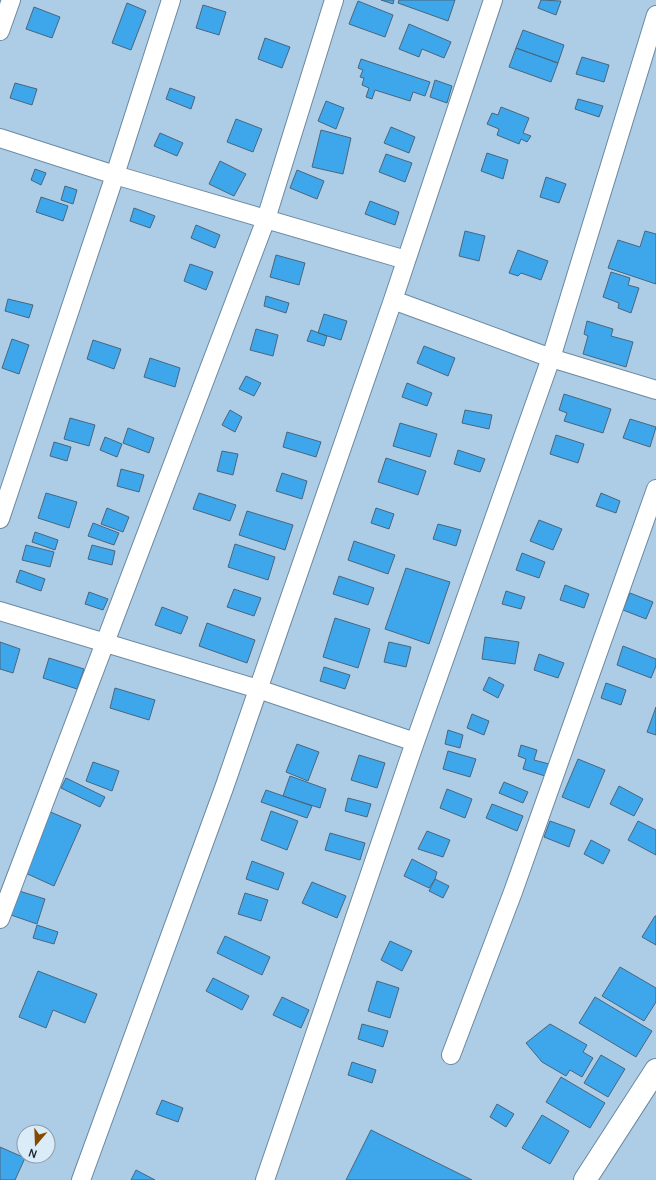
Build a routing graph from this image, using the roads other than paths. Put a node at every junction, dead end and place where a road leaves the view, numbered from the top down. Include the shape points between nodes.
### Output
1 (11, 0) edge
2 (171, 0) edge
3 (334, 0) edge
4 (493, 0) edge
5 (656, 15) edge
6 (0, 31) edge
7 (0, 138) edge
8 (115, 175) junction
9 (266, 219) junction
10 (406, 260) junction
11 (393, 300) junction
12 (552, 358) junction
13 (656, 390) edge
14 (656, 489) edge
15 (0, 519) edge
16 (0, 611) edge
17 (104, 643) junction
18 (258, 689) junction
19 (415, 742) junction
20 (0, 919) edge
21 (451, 1055) dead end
22 (656, 1070) edge
23 (82, 1180) edge
24 (265, 1180) edge
25 (585, 1180) edge

1 - 6 street
2 - 8 street
3 - 9 street
4 - 10 street
5 - 12 street
7 - 8 street
8 - 9 street
8 - 15 street
9 - 10 street
9 - 17 street
10 - 11 street
11 - 12 street
11 - 18 street
12 - 13 street
12 - 19 street
14 - 21 street via 516,885
16 - 17 street
17 - 18 street
17 - 20 street
18 - 19 street
18 - 23 street
19 - 24 street
22 - 25 street

